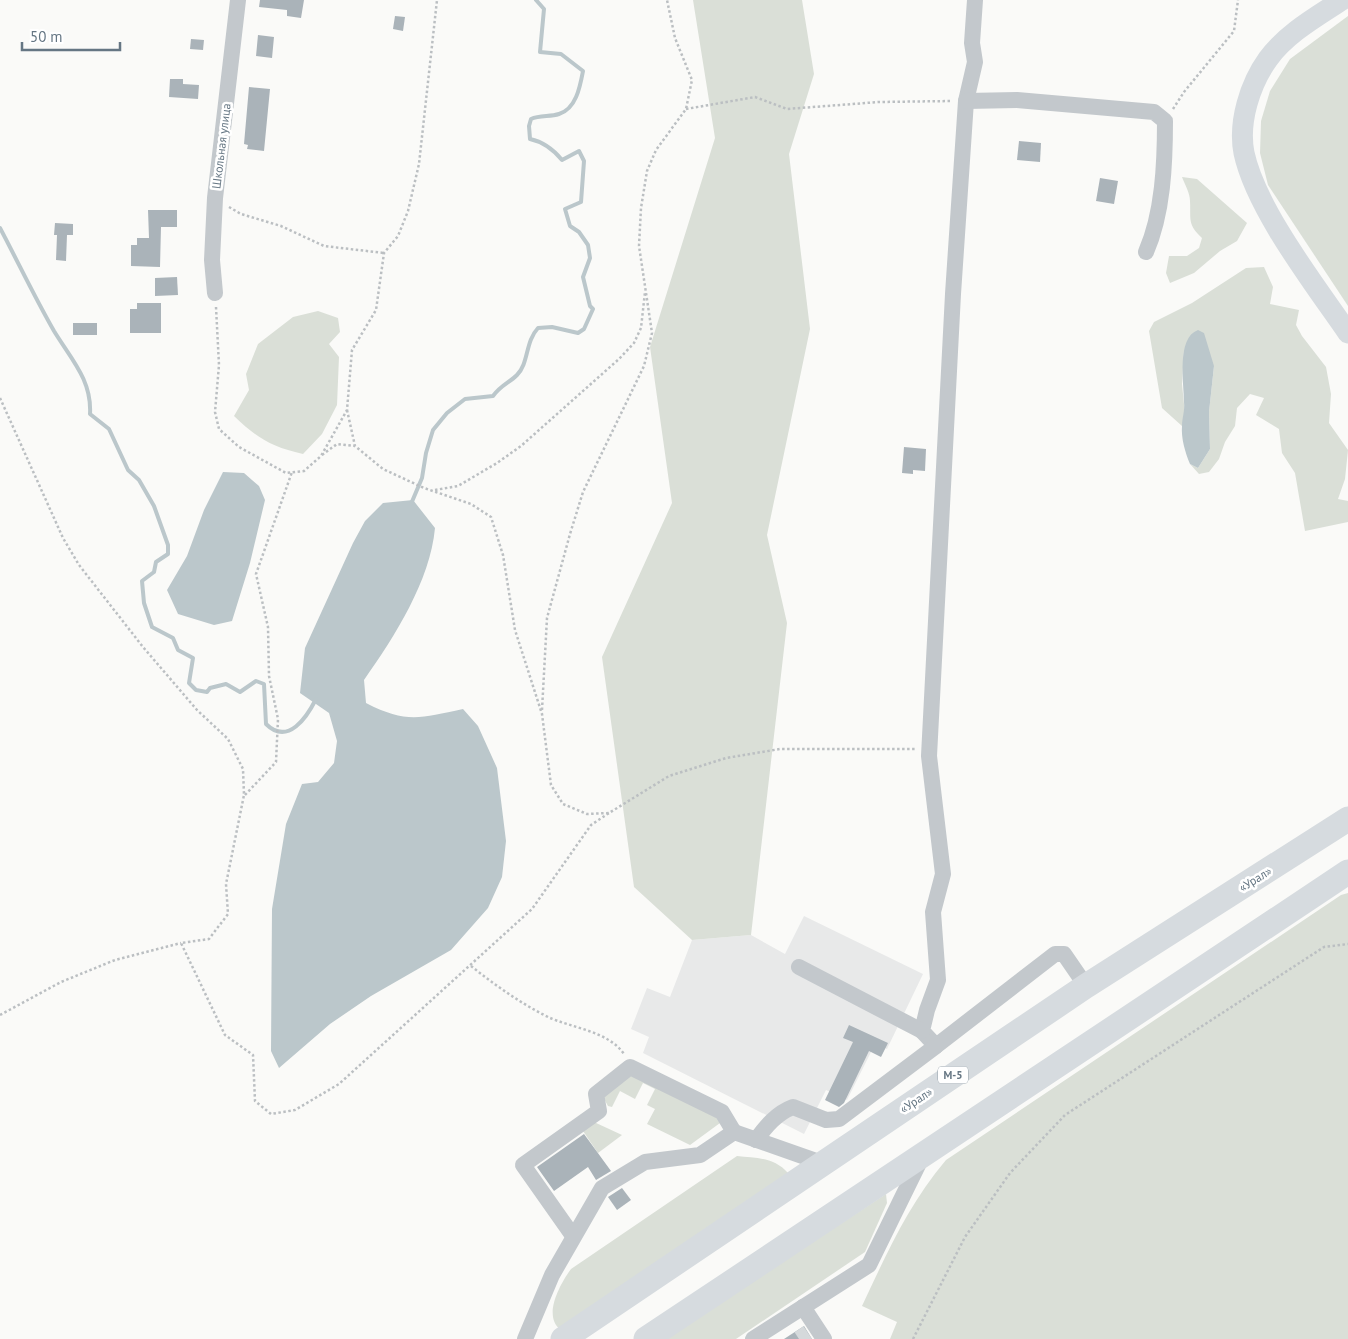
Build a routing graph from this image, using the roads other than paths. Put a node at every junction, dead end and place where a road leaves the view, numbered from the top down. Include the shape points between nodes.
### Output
1 (238, 0) edge
2 (975, 0) edge
3 (1342, 0) edge
4 (966, 101) junction
5 (1146, 252) dead end
6 (215, 293) road end
7 (1348, 333) edge
8 (1348, 819) edge
9 (1346, 874) edge
10 (799, 967) dead end
11 (1086, 986) junction
12 (922, 1031) junction
13 (936, 1046) junction
14 (734, 1132) junction
15 (756, 1140) junction
16 (922, 1157) junction
17 (822, 1164) junction
18 (573, 1236) junction
19 (803, 1307) junction
20 (816, 1333) edge
21 (764, 1336) edge
22 (526, 1339) edge
23 (563, 1339) edge
24 (646, 1339) edge

1 - 6 street, Школьная улица via 215,198 212,260
2 - 4 street via 972,43 976,62
3 - 7 main road via 1307,23 1268,59 1252,89 1243,123 1244,152 1251,176 1270,214
4 - 5 street via 1018,100 1154,112 1165,121 1161,183 1153,235
4 - 12 street via 930,749 943,874 933,912 938,980
8 - 11 highway, «Урал» / М-5
9 - 16 highway
10 - 12 street
11 - 13 street via 1064,954 1055,954
11 - 17 highway, «Урал» / М-5
12 - 13 street
13 - 15 street via 840,1118 826,1120 793,1107 784,1110
14 - 15 street
14 - 18 street via 700,1155 645,1162 616,1178 602,1188
14 - 18 street via 722,1112 630,1067 596,1094 599,1111 523,1165
15 - 17 street
16 - 19 street via 869,1265
16 - 24 highway
17 - 23 highway, «Урал» / М-5
18 - 22 street via 552,1274
19 - 20 street
19 - 21 street

